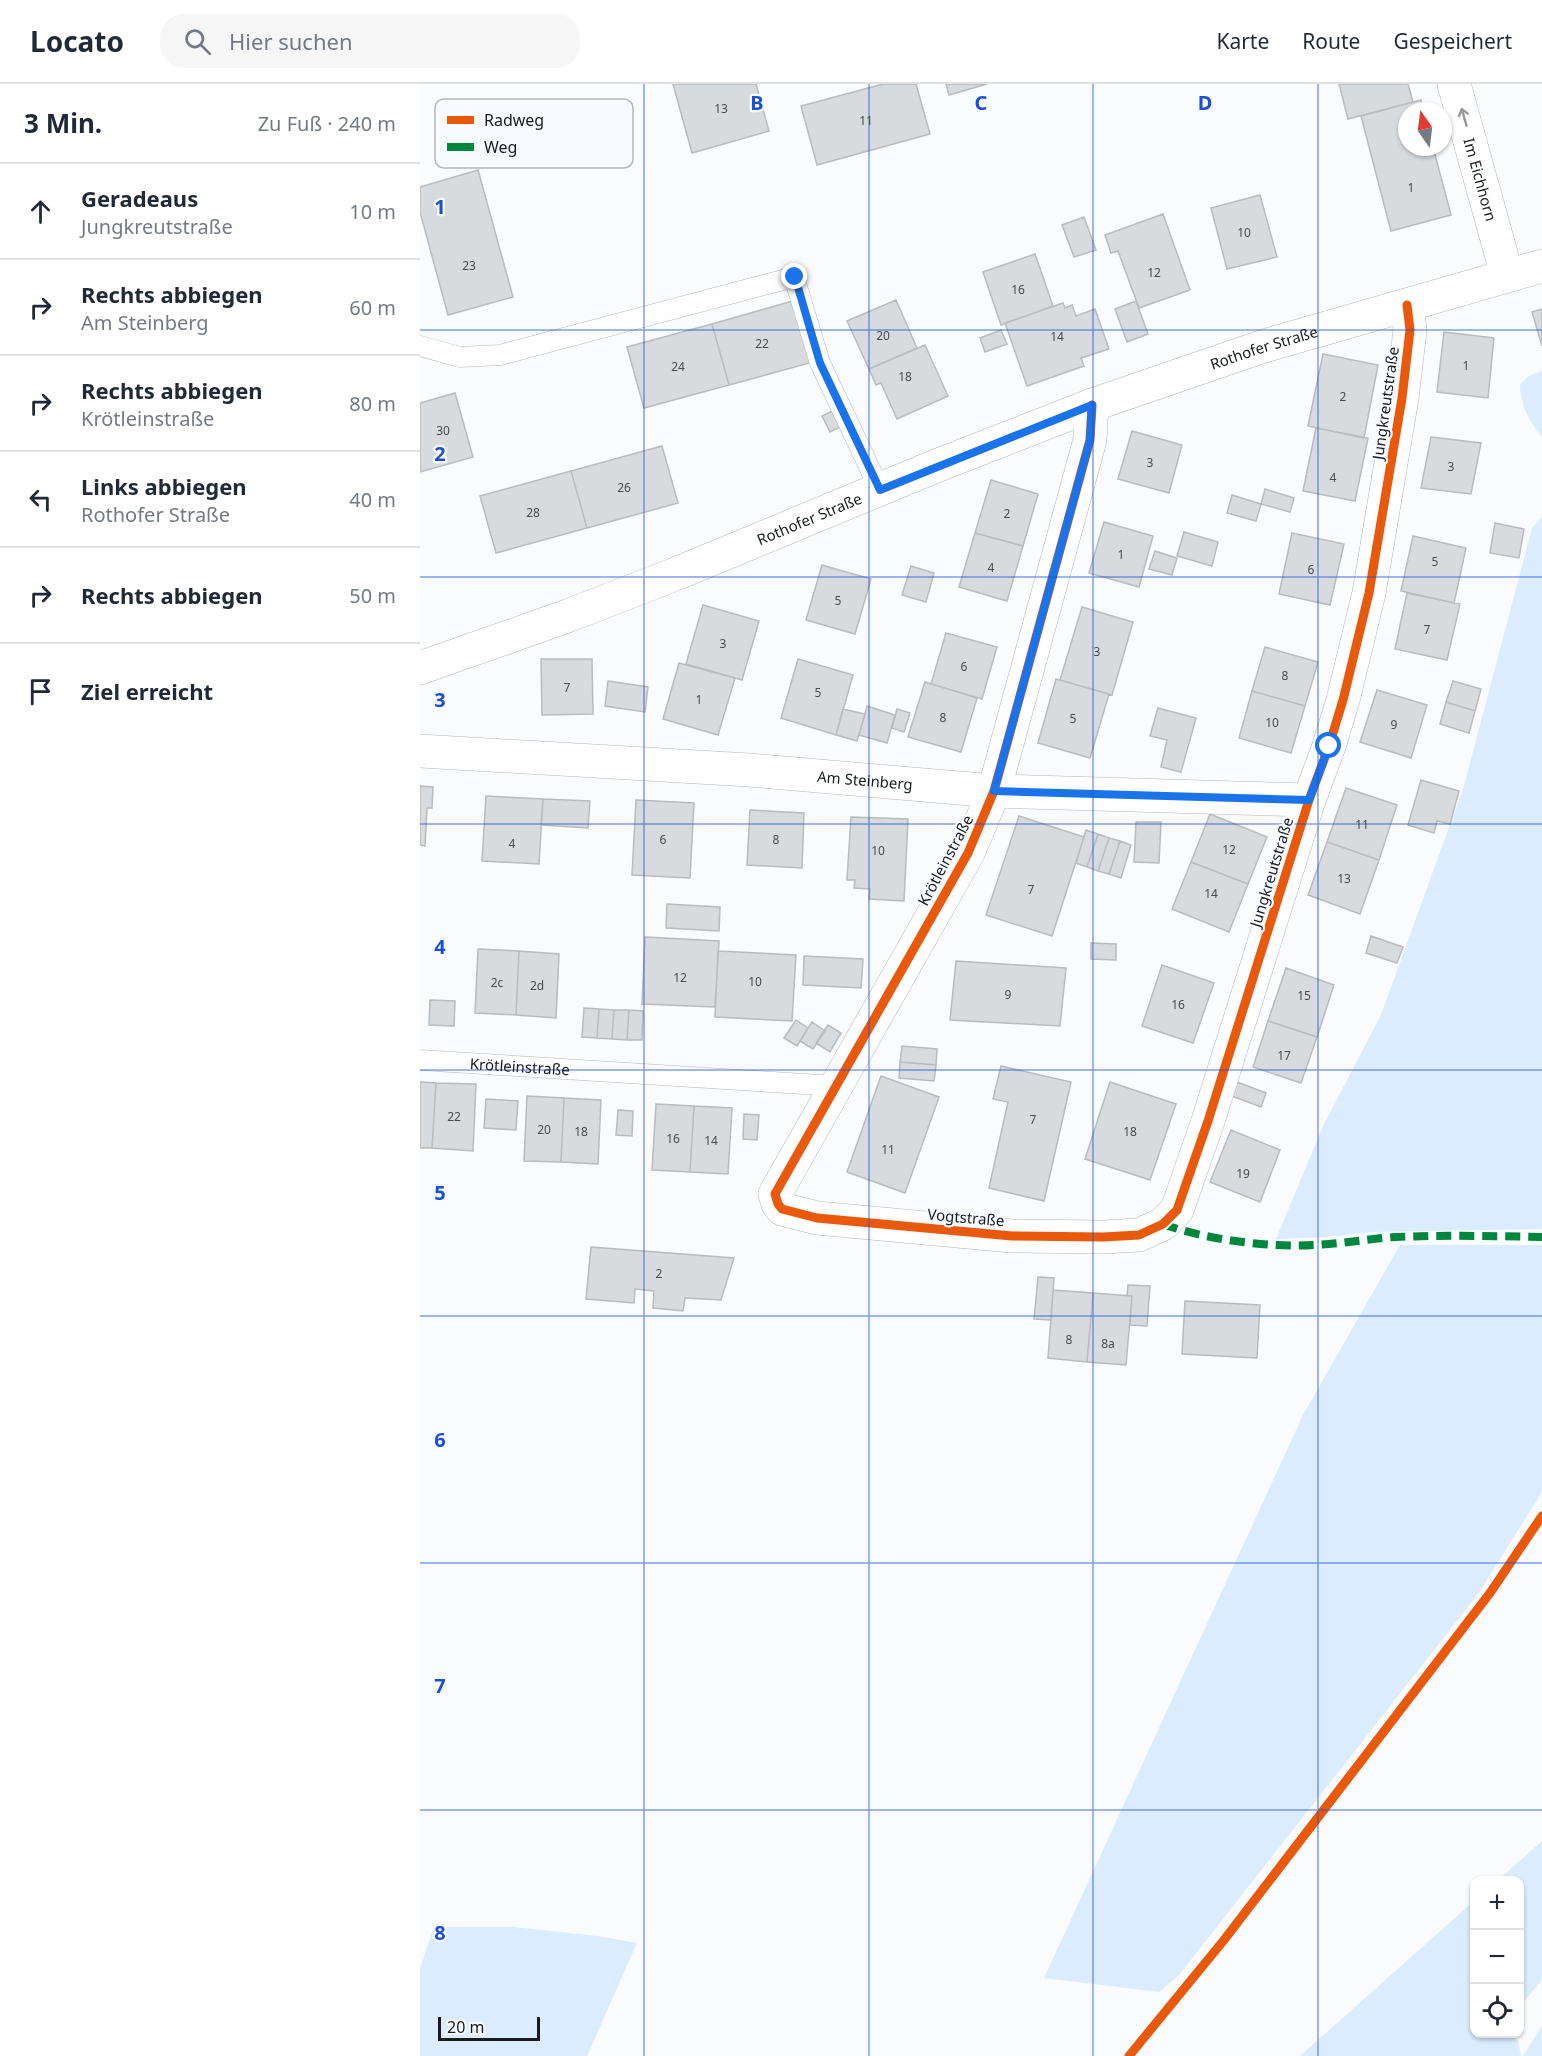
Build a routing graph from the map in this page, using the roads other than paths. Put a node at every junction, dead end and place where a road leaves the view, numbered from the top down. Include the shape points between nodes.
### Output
1 (1454, 84) edge
2 (1542, 266) edge
3 (1507, 275) junction
4 (1407, 305) junction
5 (420, 346) edge
6 (1092, 405) junction
7 (880, 490) junction
8 (420, 668) edge
9 (420, 751) edge
10 (994, 791) junction
11 (1309, 800) junction
12 (420, 1060) edge
13 (836, 1086) junction
14 (775, 1194) joint
15 (1163, 1224) joint

3 -> 1 street, Im Eichhorn
2 - 3 street, Rothofer Straße
3 - 4 street, Rothofer Straße
4 - 6 street, Rothofer Straße via 1264,345
4 - 11 street, Jungkreutstraße via 1410,330 1402,398 1369,593 1343,700
5 - 7 lane via 460,357 500,355 795,277 820,363
6 - 7 street, Rothofer Straße
6 - 10 street, Krötleinstraße via 1090,440
7 - 8 street, Rothofer Straße via 642,587
9 - 10 street, Am Steinberg via 749,770
10 - 11 street, Am Steinberg
10 - 13 street, Krötleinstraße via 968,853
11 - 15 street, Jungkreutstraße via 1209,1121 1177,1210
12 - 13 lane, Krötleinstraße
13 - 14 street, Krötleinstraße
14 - 15 street, Vogtstraße via 782,1209 817,1218 1012,1236 1139,1235

